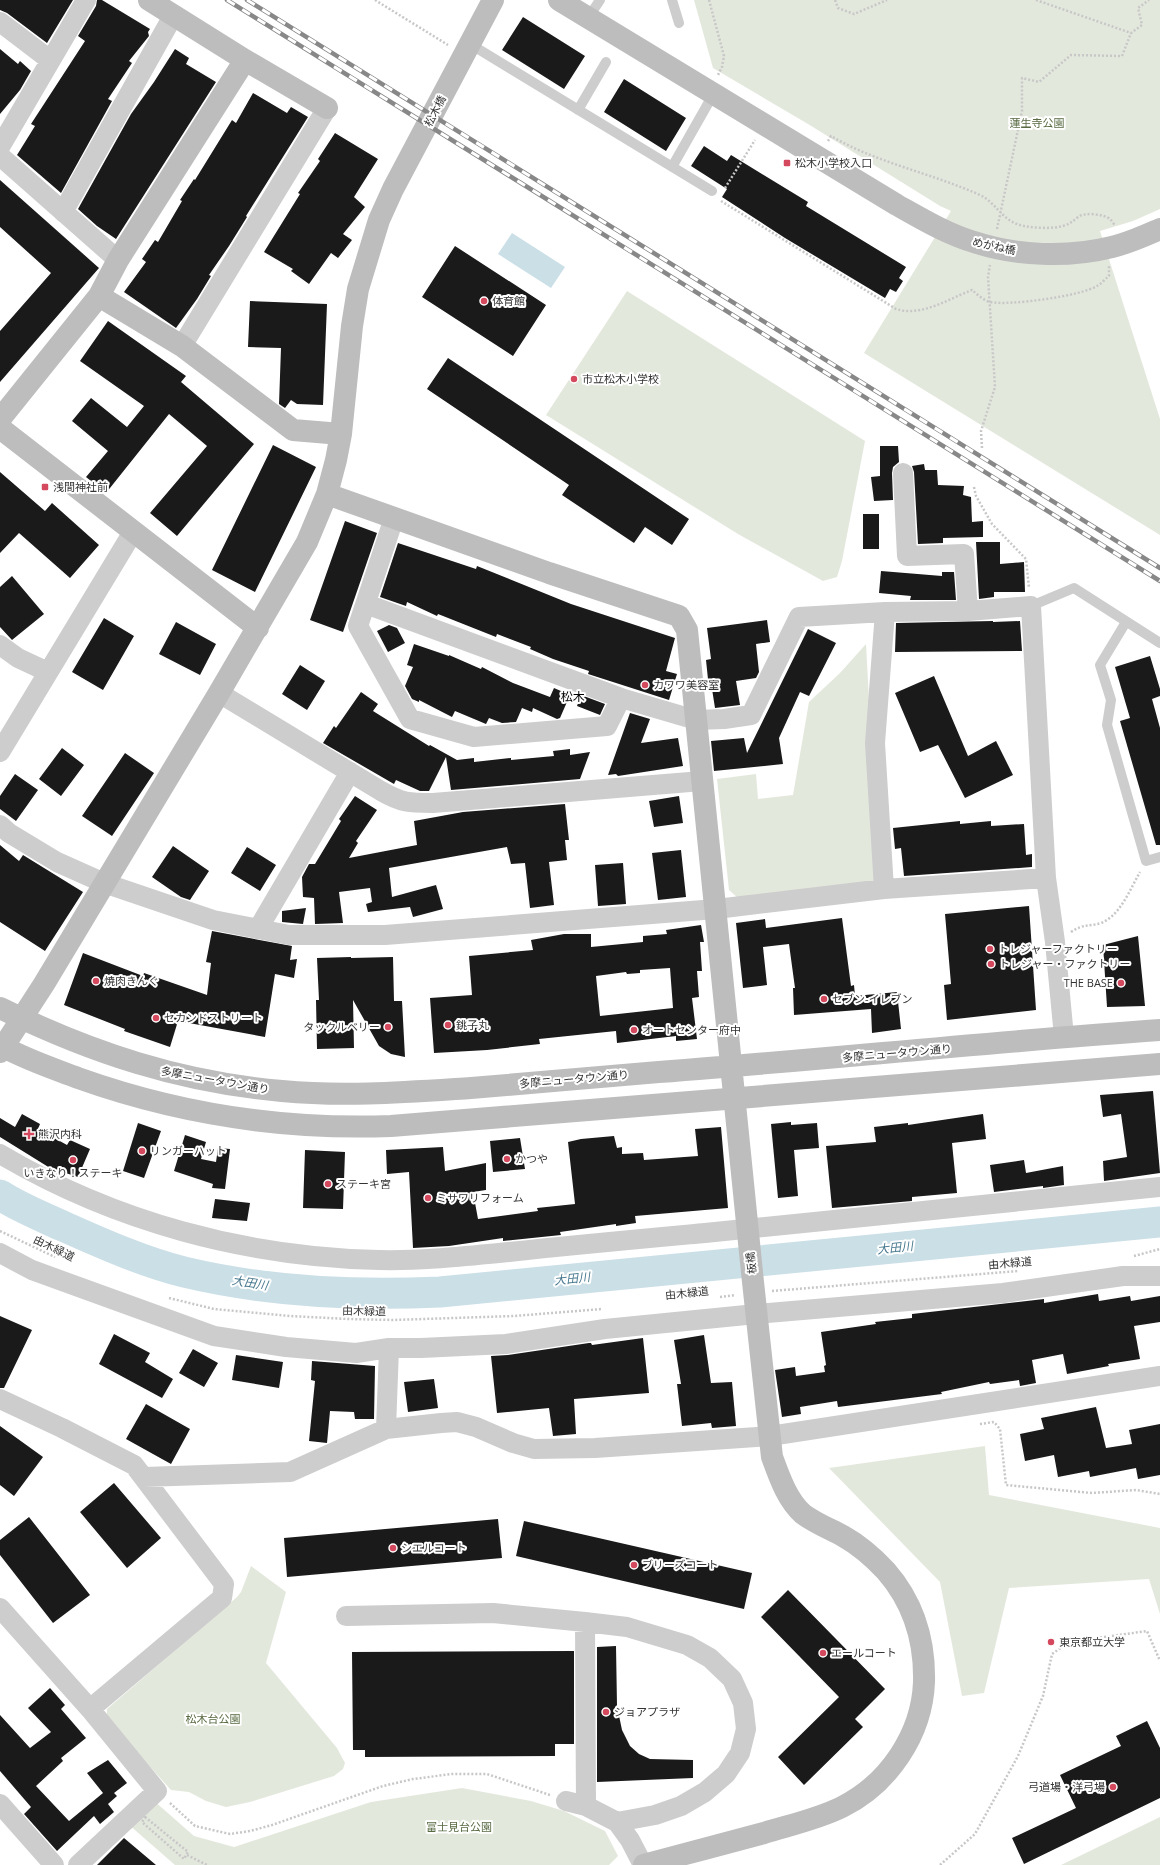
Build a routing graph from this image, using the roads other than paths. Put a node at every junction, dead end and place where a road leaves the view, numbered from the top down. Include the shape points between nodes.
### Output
1 (86, 0) edge
2 (149, 0) edge
3 (493, 0) edge
4 (559, 0) edge
5 (600, 0) edge
6 (672, 0) edge
7 (174, 16) junction
8 (588, 18) junction
9 (0, 22) edge
10 (679, 23) dead end
11 (462, 51) junction
12 (50, 60) junction
13 (245, 60) junction
14 (606, 62) dead end
15 (715, 86) junction
16 (327, 108) joint
17 (578, 110) junction
18 (0, 147) edge
19 (0, 156) edge
20 (672, 167) junction
21 (717, 194) road end
22 (63, 212) junction
23 (1160, 229) edge
24 (118, 260) junction
25 (99, 296) junction
26 (182, 346) junction
27 (0, 419) edge
28 (0, 428) edge
29 (341, 434) junction
30 (903, 473) dead end
31 (327, 494) junction
32 (394, 518) junction
33 (133, 532) junction
34 (366, 604) junction
35 (1031, 606) junction
36 (968, 611) junction
37 (885, 612) junction
38 (1126, 622) junction
39 (258, 628) junction
40 (1160, 643) edge
41 (0, 645) edge
42 (48, 672) junction
43 (220, 693) junction
44 (621, 698) junction
45 (696, 720) junction
46 (0, 752) edge
47 (350, 772) junction
48 (702, 781) junction
49 (0, 825) edge
50 (1160, 857) edge
51 (1046, 878) junction
52 (104, 883) junction
53 (884, 889) junction
54 (716, 909) junction
55 (258, 929) junction
56 (0, 1008) edge
57 (22, 1018) junction
58 (1160, 1030) edge
59 (1064, 1037) junction
60 (1, 1048) edge
61 (1160, 1064) edge
62 (732, 1067) junction
63 (735, 1098) junction
64 (0, 1154) edge
65 (1160, 1188) edge
66 (748, 1236) junction
67 (0, 1253) edge
68 (1160, 1276) edge
69 (756, 1314) junction
70 (389, 1348) junction
71 (1160, 1376) edge
72 (0, 1399) edge
73 (386, 1429) junction
74 (770, 1436) junction
75 (144, 1477) junction
76 (0, 1608) edge
77 (346, 1616) dead end
78 (585, 1622) junction
79 (90, 1710) junction
80 (566, 1801) road end
81 (0, 1804) edge
82 (586, 1806) junction
83 (617, 1822) junction
84 (54, 1865) edge
85 (78, 1865) edge
86 (644, 1865) edge

1 - 12 street
2 - 7 street
3 - 11 street, 松木橋
4 - 8 street, めがね橋
5 - 8 lane
6 - 10 lane
7 - 13 street
7 - 22 street
8 - 15 street, めがね橋
9 - 12 street
11 - 17 lane
11 - 29 street, 松木橋 via 379,220 358,289
12 - 18 street
13 - 16 street
13 - 24 street
14 - 17 lane
15 - 20 lane
15 - 23 street, めがね橋 via 897,205 933,225 974,243 1030,253 1104,258 1127,242
16 - 26 street
17 - 20 lane
19 - 22 street
20 - 21 lane
22 - 24 street
24 - 25 street
25 - 26 street
25 - 27 street
26 - 29 street via 293,430
28 - 33 street
29 - 31 street, 松木橋
30 - 36 street via 907,556 964,554
31 - 32 street, 板橋
31 - 39 street, 松木橋 via 307,542
32 - 34 street
32 - 45 street, 板橋 via 679,616 687,630
33 - 39 street
33 - 42 street
34 - 44 street
34 - 44 street via 358,626 410,719 474,737 607,726
35 - 36 street
35 - 38 lane via 1074,588
35 - 51 street
36 - 37 street
37 - 45 street via 799,617 751,715
37 - 53 street via 875,743
38 - 40 lane
38 - 50 lane via 1100,665 1112,700 1107,725 1146,861
39 - 43 street, 松木橋
41 - 42 street via 18,658
42 - 46 street
43 - 47 street
43 - 52 street, 松木橋
44 - 45 street
45 - 48 street, 板橋
47 - 48 street via 399,801 409,803
47 - 55 street
48 - 54 street, 板橋
49 - 52 street via 57,862
51 - 53 street
51 - 59 street
52 - 55 street via 213,920
52 - 57 street, 松木橋
53 - 54 street
54 - 55 street via 385,935 296,935
54 - 62 street, 板橋
56 - 57 street, 多摩ニュータウン通り
57 - 60 street, 松木橋
57 - 62 street, 多摩ニュータウン通り via 59,1035 145,1067 232,1085 282,1091 354,1094 415,1092
58 - 59 street, 多摩ニュータウン通り
59 - 62 street, 多摩ニュータウン通り
60 - 63 street via 54,1069 148,1100 238,1118 311,1126 391,1126
61 - 63 street
62 - 63 street, 板橋
63 - 66 street, 板橋
64 - 66 street via 73,1193 122,1212 216,1241 274,1253 421,1260
65 - 66 street
66 - 69 street, 板橋 via 756,1289
67 - 70 street via 32,1270 214,1336 286,1348 356,1353
68 - 69 street via 1123,1276 1003,1293
69 - 70 street via 605,1329 506,1344
69 - 74 street, 板橋
70 - 73 street
71 - 74 street
72 - 75 street via 134,1465
73 - 74 street via 458,1422 534,1449 595,1448
73 - 75 street via 290,1472
74 - 86 street, 板橋 via 772,1457 780,1478 803,1514 862,1549 898,1585 919,1632 924,1667 921,1705 905,1747 897,1759 882,1778 862,1795 842,1807 810,1819
75 - 79 street via 224,1584 222,1598
76 - 79 street
77 - 78 street via 493,1613
78 - 82 street
78 - 83 street via 627,1628 687,1645 710,1658 732,1679 743,1703 746,1729 740,1753 726,1774 705,1792 681,1806
79 - 85 street via 156,1791
80 - 82 street
81 - 84 street
82 - 83 street
83 - 86 street

